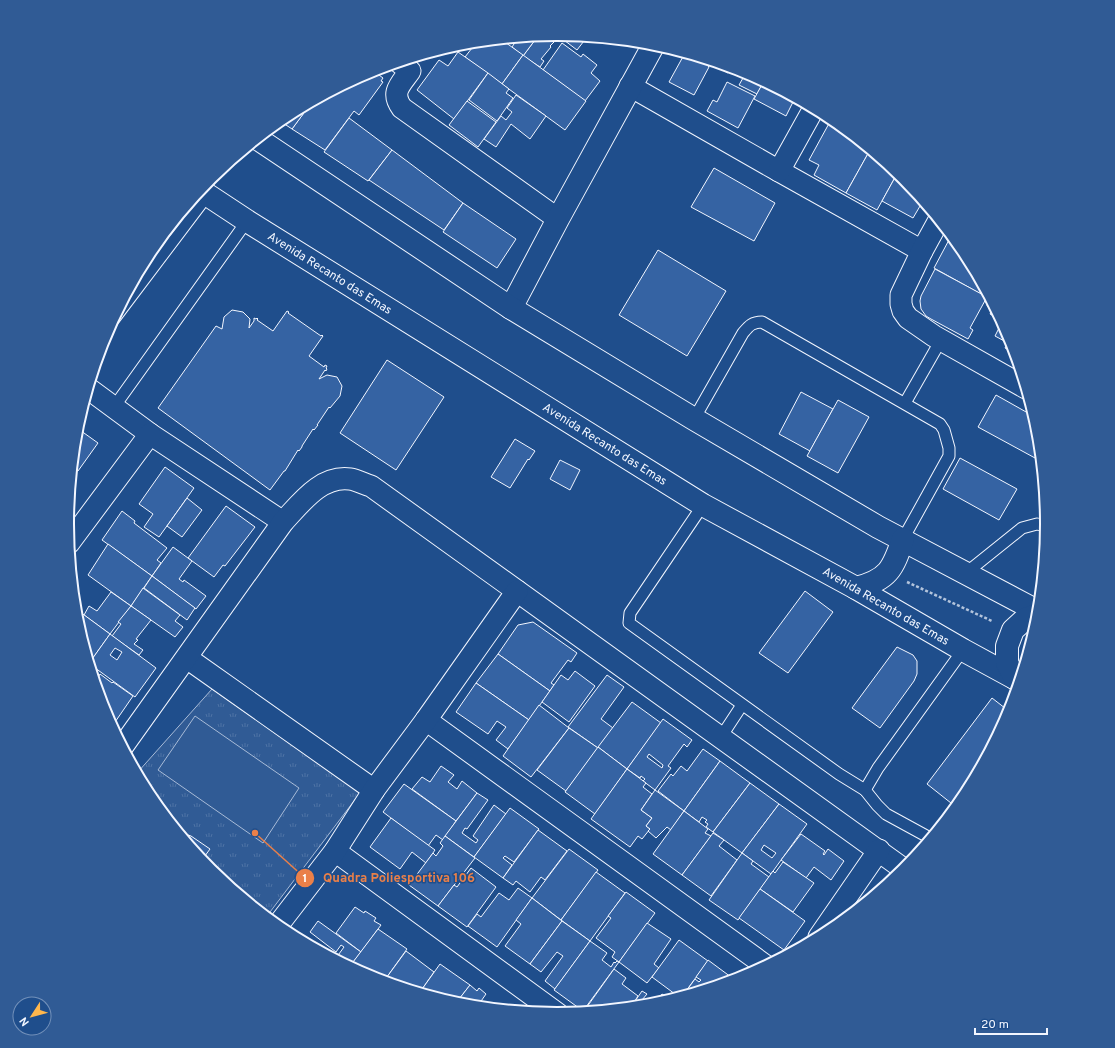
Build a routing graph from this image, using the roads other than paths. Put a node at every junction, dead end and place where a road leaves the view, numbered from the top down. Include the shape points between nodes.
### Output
1 (651, 50) edge
2 (409, 65) edge
3 (630, 86) junction
4 (811, 113) edge
5 (262, 142) edge
6 (779, 171) junction
7 (205, 194) edge
8 (197, 202) edge
9 (558, 219) junction
10 (247, 221) junction
11 (936, 225) edge
12 (922, 251) junction
13 (135, 290) edge
14 (511, 308) junction
15 (941, 340) junction
16 (1020, 384) edge
17 (93, 392) edge
18 (905, 403) junction
19 (114, 407) junction
20 (694, 419) junction
21 (150, 434) junction
22 (703, 504) junction
23 (284, 522) junction
24 (1040, 525) edge
25 (75, 535) edge
26 (903, 539) junction
27 (966, 573) junction
28 (856, 588) junction
29 (517, 591) junction
30 (1032, 609) edge
31 (1031, 616) edge
32 (963, 650) junction
33 (187, 658) junction
34 (1016, 677) edge
35 (1015, 679) edge
36 (742, 705) junction
37 (426, 720) junction
38 (721, 737) junction
39 (126, 742) edge
40 (374, 790) junction
41 (865, 790) junction
42 (926, 836) edge
43 (879, 850) junction
44 (334, 851) junction
45 (899, 866) edge
46 (281, 920) edge
47 (827, 925) edge
48 (760, 962) edge
49 (548, 1007) edge

1 - 3 main road
2 - 9 street via 396,94 402,108
3 - 6 street
3 - 9 main road
4 - 6 street
5 - 14 main road
6 - 12 street
7 - 10 main road, Avenida Recanto das Emas
8 - 13 lane
9 - 14 main road
10 - 19 lane
10 - 22 main road, Avenida Recanto das Emas
11 - 12 street
12 - 15 street via 901,295 901,304 908,318
14 - 20 main road
15 - 16 street
15 - 18 lane
17 - 19 street
18 - 20 lane via 762,322 754,322 743,333
18 - 26 lane via 940,424 944,430 949,456
19 - 21 street
20 - 26 main road via 878,527
21 - 23 street
21 - 25 street
22 - 28 main road, Avenida Recanto das Emas
22 - 36 lane via 630,613 629,623
23 - 29 street via 313,491 331,480 350,479 371,486
23 - 33 street
24 - 27 lane via 1022,528
26 - 27 main road
26 - 28 main road via 895,562 886,573 877,581
27 - 30 main road
28 - 32 main road, Avenida Recanto das Emas
29 - 37 street
29 - 38 street
31 - 34 main road via 1013,630 1006,646 1008,663
32 - 35 main road, Avenida Recanto das Emas
32 - 41 lane
33 - 39 street
33 - 40 street
36 - 38 lane
36 - 41 lane
37 - 40 street
37 - 48 street
38 - 43 street
40 - 44 street
41 - 42 lane via 886,814
43 - 45 street
43 - 47 street
44 - 46 street
44 - 49 street

